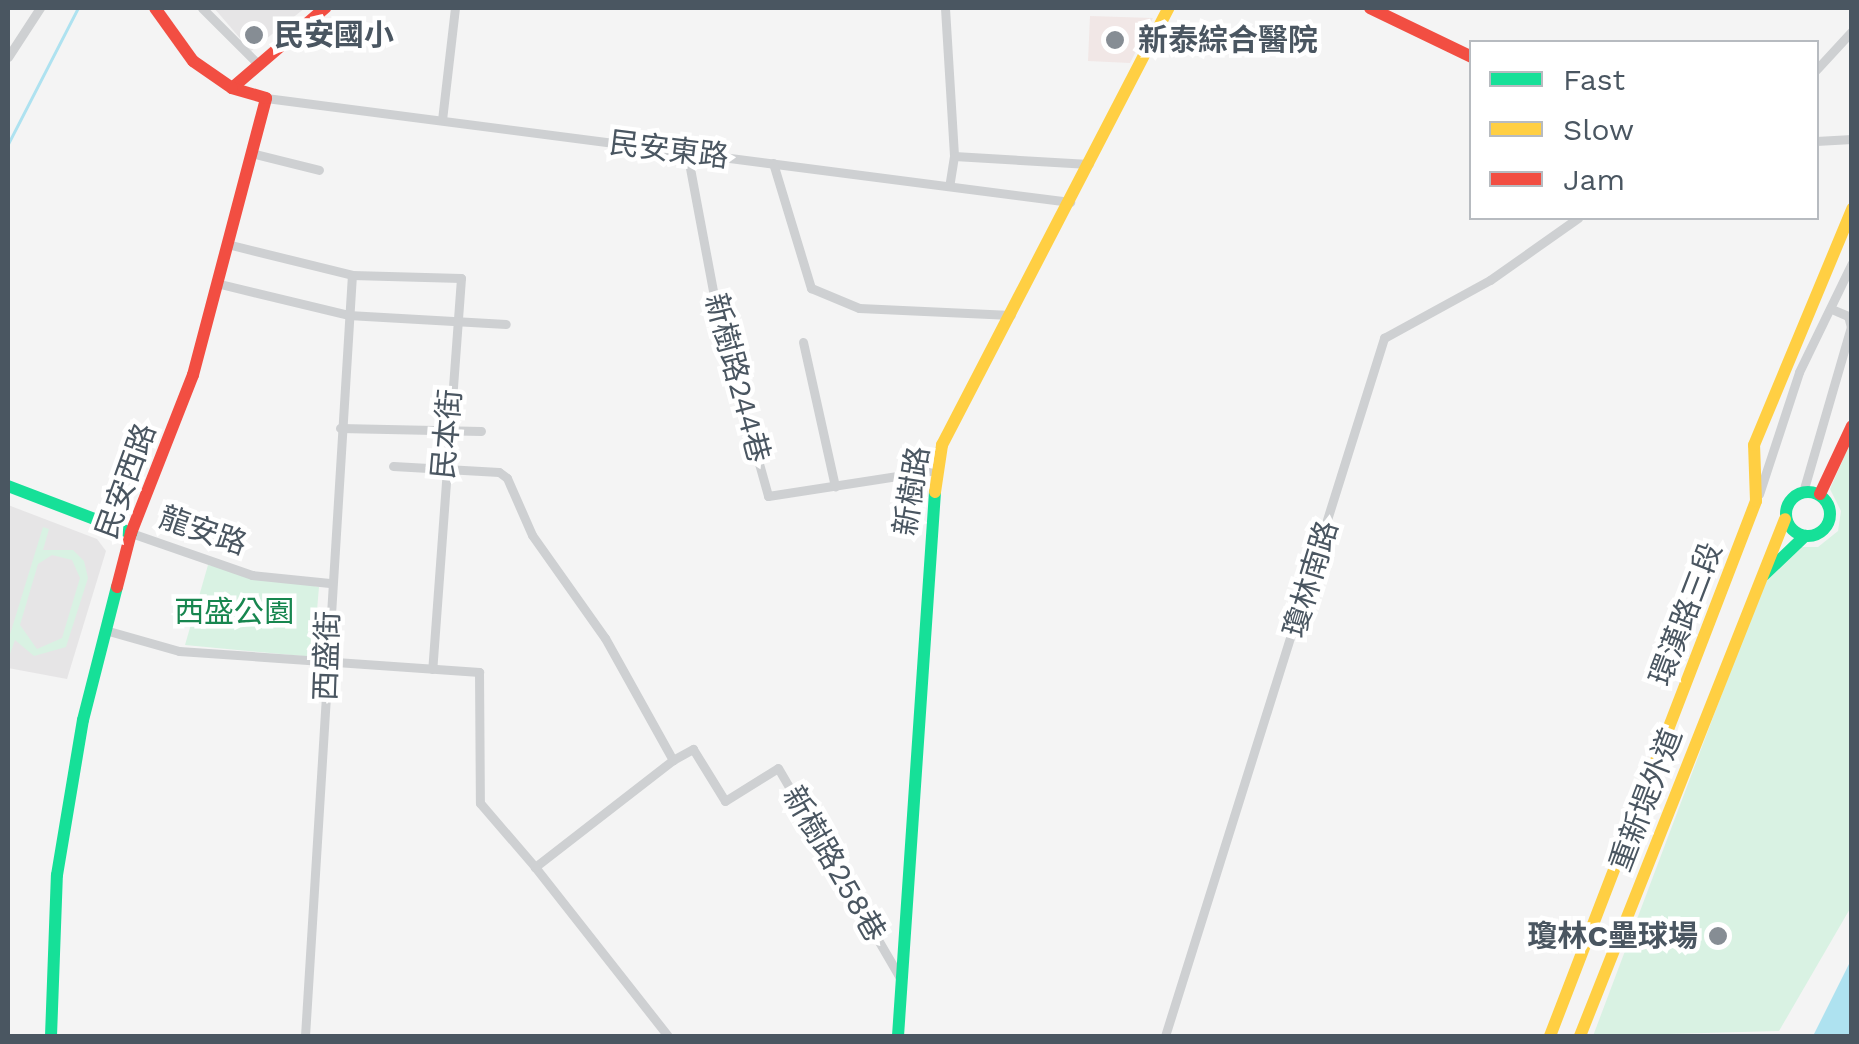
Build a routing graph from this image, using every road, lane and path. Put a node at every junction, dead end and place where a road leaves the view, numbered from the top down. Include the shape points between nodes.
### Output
1 (40, 8) edge
2 (154, 8) edge
3 (202, 8) edge
4 (325, 8) edge
5 (455, 8) edge
6 (945, 8) edge
7 (1169, 8) edge
8 (1370, 8) edge
9 (1852, 32) edge
10 (1469, 56) edge
11 (8, 57) edge
12 (258, 64) junction
13 (1819, 66) edge
14 (232, 88) junction
15 (266, 98) junction
16 (442, 120) junction
17 (1852, 139) edge
18 (1819, 142) edge
19 (687, 152) junction
20 (251, 153) junction
21 (954, 156) junction
22 (774, 163) junction
23 (1089, 164) junction
24 (319, 170) dead end
25 (949, 186) junction
26 (1070, 202) junction
27 (1852, 209) edge
28 (1575, 220) edge
29 (227, 244) junction
30 (1852, 263) edge
31 (352, 275) junction
32 (216, 283) junction
33 (1834, 310) junction
34 (1011, 314) junction
35 (348, 315) junction
36 (457, 318) junction
37 (506, 324) dead end
38 (802, 342) dead end
39 (1852, 426) edge
40 (340, 428) junction
41 (447, 428) junction
42 (481, 431) dead end
43 (394, 466) dead end
44 (444, 468) junction
45 (936, 470) junction
46 (8, 486) edge
47 (835, 486) junction
48 (1803, 492) junction
49 (1820, 494) junction
50 (1756, 501) junction
51 (1786, 519) junction
52 (132, 533) junction
53 (1805, 536) junction
54 (1760, 581) junction
55 (330, 584) junction
56 (105, 630) junction
57 (328, 663) junction
58 (432, 669) junction
59 (674, 760) junction
60 (535, 867) junction
61 (902, 982) junction
62 (51, 1036) edge
63 (305, 1036) edge
64 (668, 1036) edge
65 (898, 1036) edge
66 (1165, 1036) edge
67 (1550, 1036) edge
68 (1580, 1036) edge

1 - 11 street
2 - 14 street via 192,61
3 - 12 street
4 - 12 street
5 - 16 street
6 - 21 street
7 - 23 street, 新樹路
8 - 10 street
9 - 13 street
12 - 14 street
14 - 15 street
15 - 16 street, 民安東路
15 - 20 street, 民安西路
16 - 19 street, 民安東路
17 - 18 street
19 - 22 street, 民安東路
19 - 47 street, 新樹路244巷 via 717,313 768,496
20 - 24 street
20 - 29 street, 民安西路
21 - 23 street
21 - 25 street
22 - 25 street, 民安東路
22 - 34 street via 811,288 860,308
23 - 26 street, 新樹路
25 - 26 street, 民安東路
26 - 34 street, 新樹路
27 - 50 street, 環漢路三段 via 1754,445
28 - 66 street, 瓊林南路 via 1490,280 1384,338
29 - 31 street
29 - 32 street, 民安西路
30 - 33 street
31 - 35 street, 西盛街
31 - 36 street, 民本街 via 462,278
32 - 35 street
32 - 52 street, 民安西路 via 193,375
33 - 48 street via 1848,316 1852,327
33 - 50 street via 1799,372
34 - 45 street, 新樹路
35 - 36 street
35 - 40 street, 西盛街
36 - 37 street
36 - 41 street, 民本街
38 - 47 street
39 - 49 street, 重新堤外道
40 - 41 street
40 - 55 street, 西盛街
41 - 42 street
41 - 44 street, 民本街
43 - 44 street
44 - 58 street, 民本街
44 - 59 street via 507,478 532,536 605,638
45 - 47 street, 新樹路244巷
45 - 61 street, 新樹路
46 - 52 street, 龍安路
48 - 49 street
48 - 51 street, 重新堤外道 via 1789,502
49 - 53 street, 重新堤外道 via 1830,508 1828,526
50 - 67 street, 環漢路三段
51 - 53 street
51 - 54 street, 重新堤外道
52 - 55 street, 龍安路 via 252,574
52 - 56 street, 民安西路
53 - 54 street, 重新堤外道
54 - 68 street, 重新堤外道
55 - 57 street, 西盛街
56 - 57 street via 179,651
56 - 62 street, 民安西路 via 67,798
57 - 58 street
57 - 63 street, 西盛街
58 - 60 street via 479,672 480,803
59 - 60 street
59 - 61 street, 新樹路258巷 via 693,749 725,801 778,768
60 - 64 street
61 - 65 street, 新樹路

